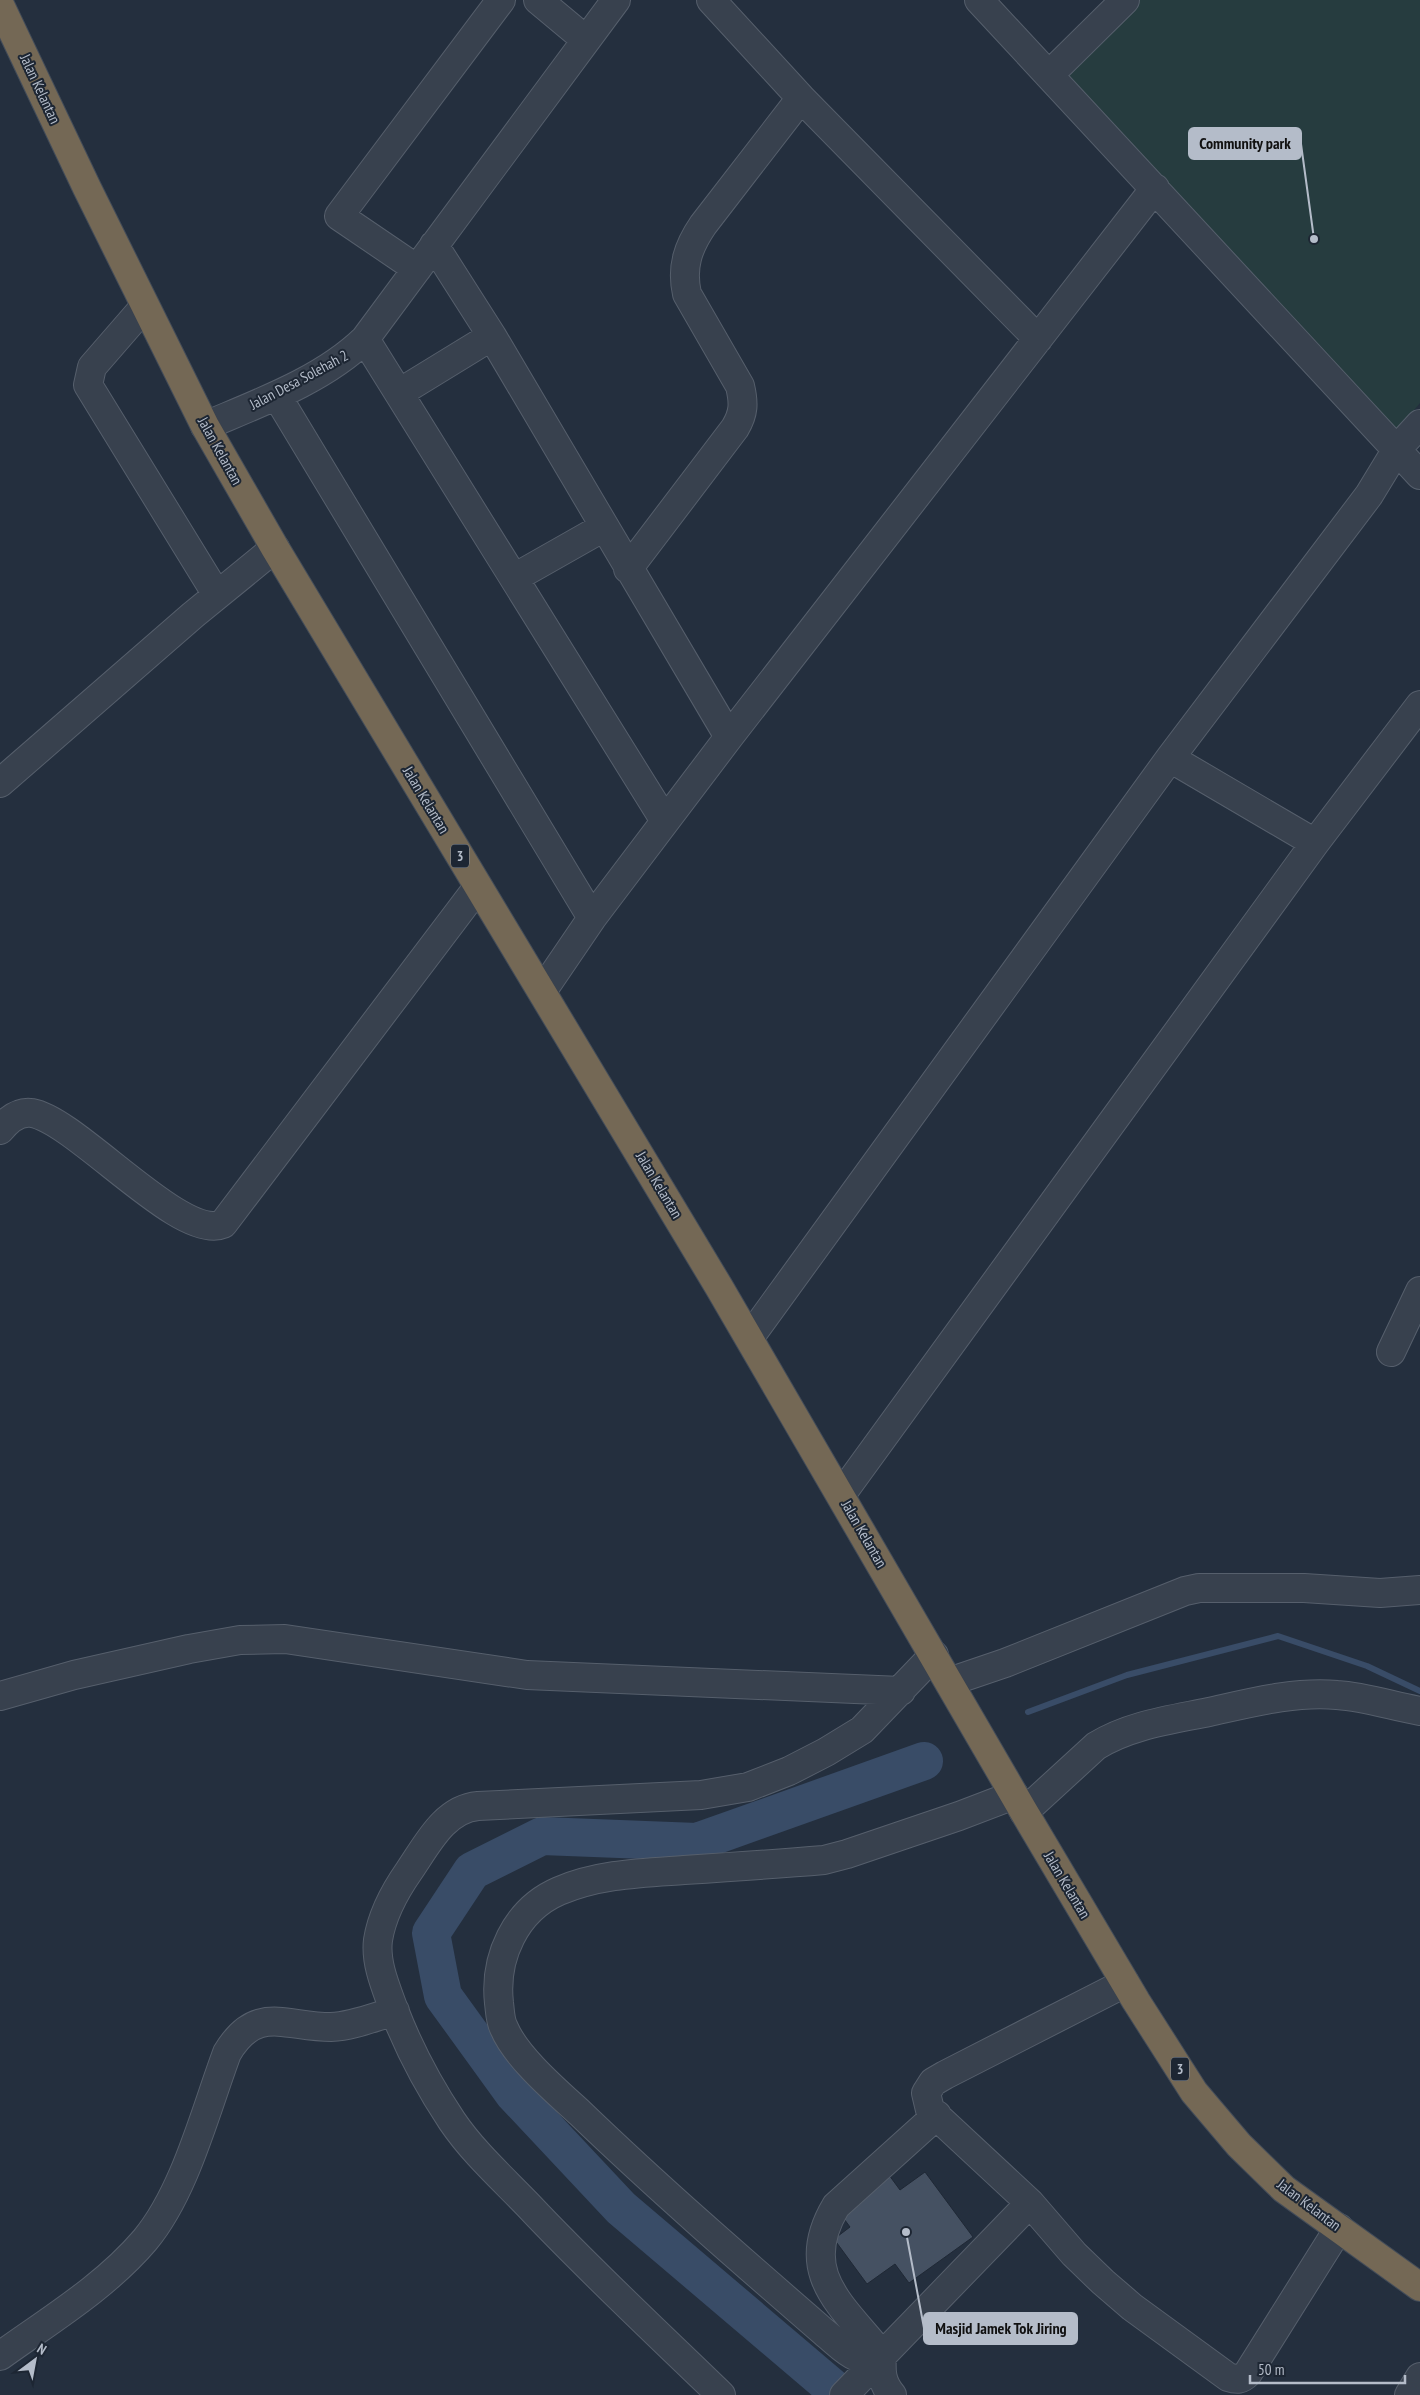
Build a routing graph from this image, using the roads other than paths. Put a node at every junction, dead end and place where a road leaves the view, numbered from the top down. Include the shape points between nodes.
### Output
1 (500, 0) edge
2 (538, 0) edge
3 (616, 0) edge
4 (711, 0) edge
5 (1125, 0) edge
6 (988, 3) edge
7 (0, 5) edge
8 (586, 40) junction
9 (1049, 75) junction
10 (801, 98) junction
11 (1154, 188) junction
12 (434, 246) junction
13 (417, 269) junction
14 (145, 306) junction
15 (492, 336) junction
16 (365, 339) junction
17 (1038, 339) junction
18 (399, 393) junction
19 (276, 396) junction
20 (1420, 424) edge
21 (205, 426) junction
22 (1397, 449) junction
23 (1420, 475) edge
24 (604, 527) junction
25 (275, 548) junction
26 (628, 569) junction
27 (514, 578) junction
28 (217, 595) junction
29 (1420, 706) edge
30 (729, 737) junction
31 (1170, 758) junction
32 (0, 783) edge
33 (665, 821) junction
34 (1315, 843) junction
35 (478, 887) junction
36 (592, 918) junction
37 (543, 990) junction
38 (0, 1130) edge
39 (1420, 1291) edge
40 (750, 1338) junction
41 (1391, 1352) dead end
42 (841, 1495) junction
43 (1420, 1590) edge
44 (934, 1655) junction
45 (952, 1685) junction
46 (901, 1691) junction
47 (0, 1696) edge
48 (1420, 1711) edge
49 (1016, 1799) junction
50 (1125, 1983) junction
51 (394, 2011) junction
52 (937, 2116) junction
53 (1030, 2203) junction
54 (1339, 2228) junction
55 (1420, 2287) edge
56 (0, 2356) edge
57 (877, 2361) junction
58 (1420, 2377) edge
59 (721, 2395) edge
60 (844, 2395) edge
61 (892, 2395) edge
62 (1410, 2395) edge

1 - 13 street via 339,216
2 - 8 street
3 - 8 street, Jalan Desa Solehah 2
4 - 10 street
5 - 9 street
6 - 9 street
7 - 14 highway, Jalan Kelantan / 3
8 - 12 street, Jalan Desa Solehah 2
9 - 11 street
10 - 17 street
10 - 26 street via 703,225 685,261 687,294 740,386 744,402 742,416
11 - 17 street
11 - 22 street
12 - 13 street, Jalan Desa Solehah 2
12 - 15 street
13 - 16 street, Jalan Desa Solehah 2
14 - 21 highway, Jalan Kelantan / 3
14 - 28 street via 92,367 88,385
15 - 18 street
15 - 24 street
16 - 18 street
16 - 19 street, Jalan Desa Solehah 2 via 341,360
17 - 30 street
18 - 27 street
19 - 21 street, Jalan Desa Solehah 2
19 - 36 street
20 - 22 street
21 - 25 highway, Jalan Kelantan / 3
22 - 23 street
22 - 31 street via 1369,495
24 - 26 street
24 - 27 street
25 - 28 street
25 - 35 highway, Jalan Kelantan / 3
26 - 30 street
27 - 33 street
28 - 32 street
29 - 34 street
30 - 33 street
31 - 34 street
31 - 40 street
33 - 36 street
34 - 42 street
35 - 37 highway, Jalan Kelantan / 3
35 - 38 street via 223,1224 212,1226 185,1216 41,1116 17,1114
36 - 37 street
37 - 40 highway, Jalan Kelantan / 3
39 - 41 street
40 - 42 highway, Jalan Kelantan / 3
42 - 44 highway, Jalan Kelantan / 3
43 - 45 street via 1380,1593 1304,1588 1199,1588
44 - 45 highway, Jalan Kelantan / 3
44 - 46 street
45 - 49 highway, Jalan Kelantan / 3
46 - 47 street via 527,1676 285,1639 240,1640 189,1649 74,1674
46 - 51 street via 862,1730 789,1771 748,1787 702,1795 478,1806 453,1813 402,1881 384,1918 378,1941 379,1964
48 - 49 street via 1369,1699 1304,1696 1268,1700 1142,1726 1096,1746
49 - 50 highway, Jalan Kelantan / 3
49 - 57 street via 824,1860 620,1875 583,1882 539,1902 517,1927 501,1960 497,1983 503,2028 541,2076 598,2131 825,2333 860,2359
50 - 52 street via 933,2082 926,2099 930,2110
50 - 54 highway, Jalan Kelantan / 3 via 1194,2092 1239,2145 1284,2188
51 - 56 street via 348,2026 260,2022 235,2039 179,2183 146,2238 107,2278
51 - 59 street via 428,2083 474,2147 567,2246
52 - 53 street
52 - 57 street via 836,2206 825,2225 819,2247 821,2270 832,2292
53 - 54 street via 1074,2254 1118,2294 1228,2377 1240,2380 1248,2373
53 - 57 street
54 - 55 highway, Jalan Kelantan / 3
57 - 60 street
57 - 61 street via 883,2382
58 - 62 street

